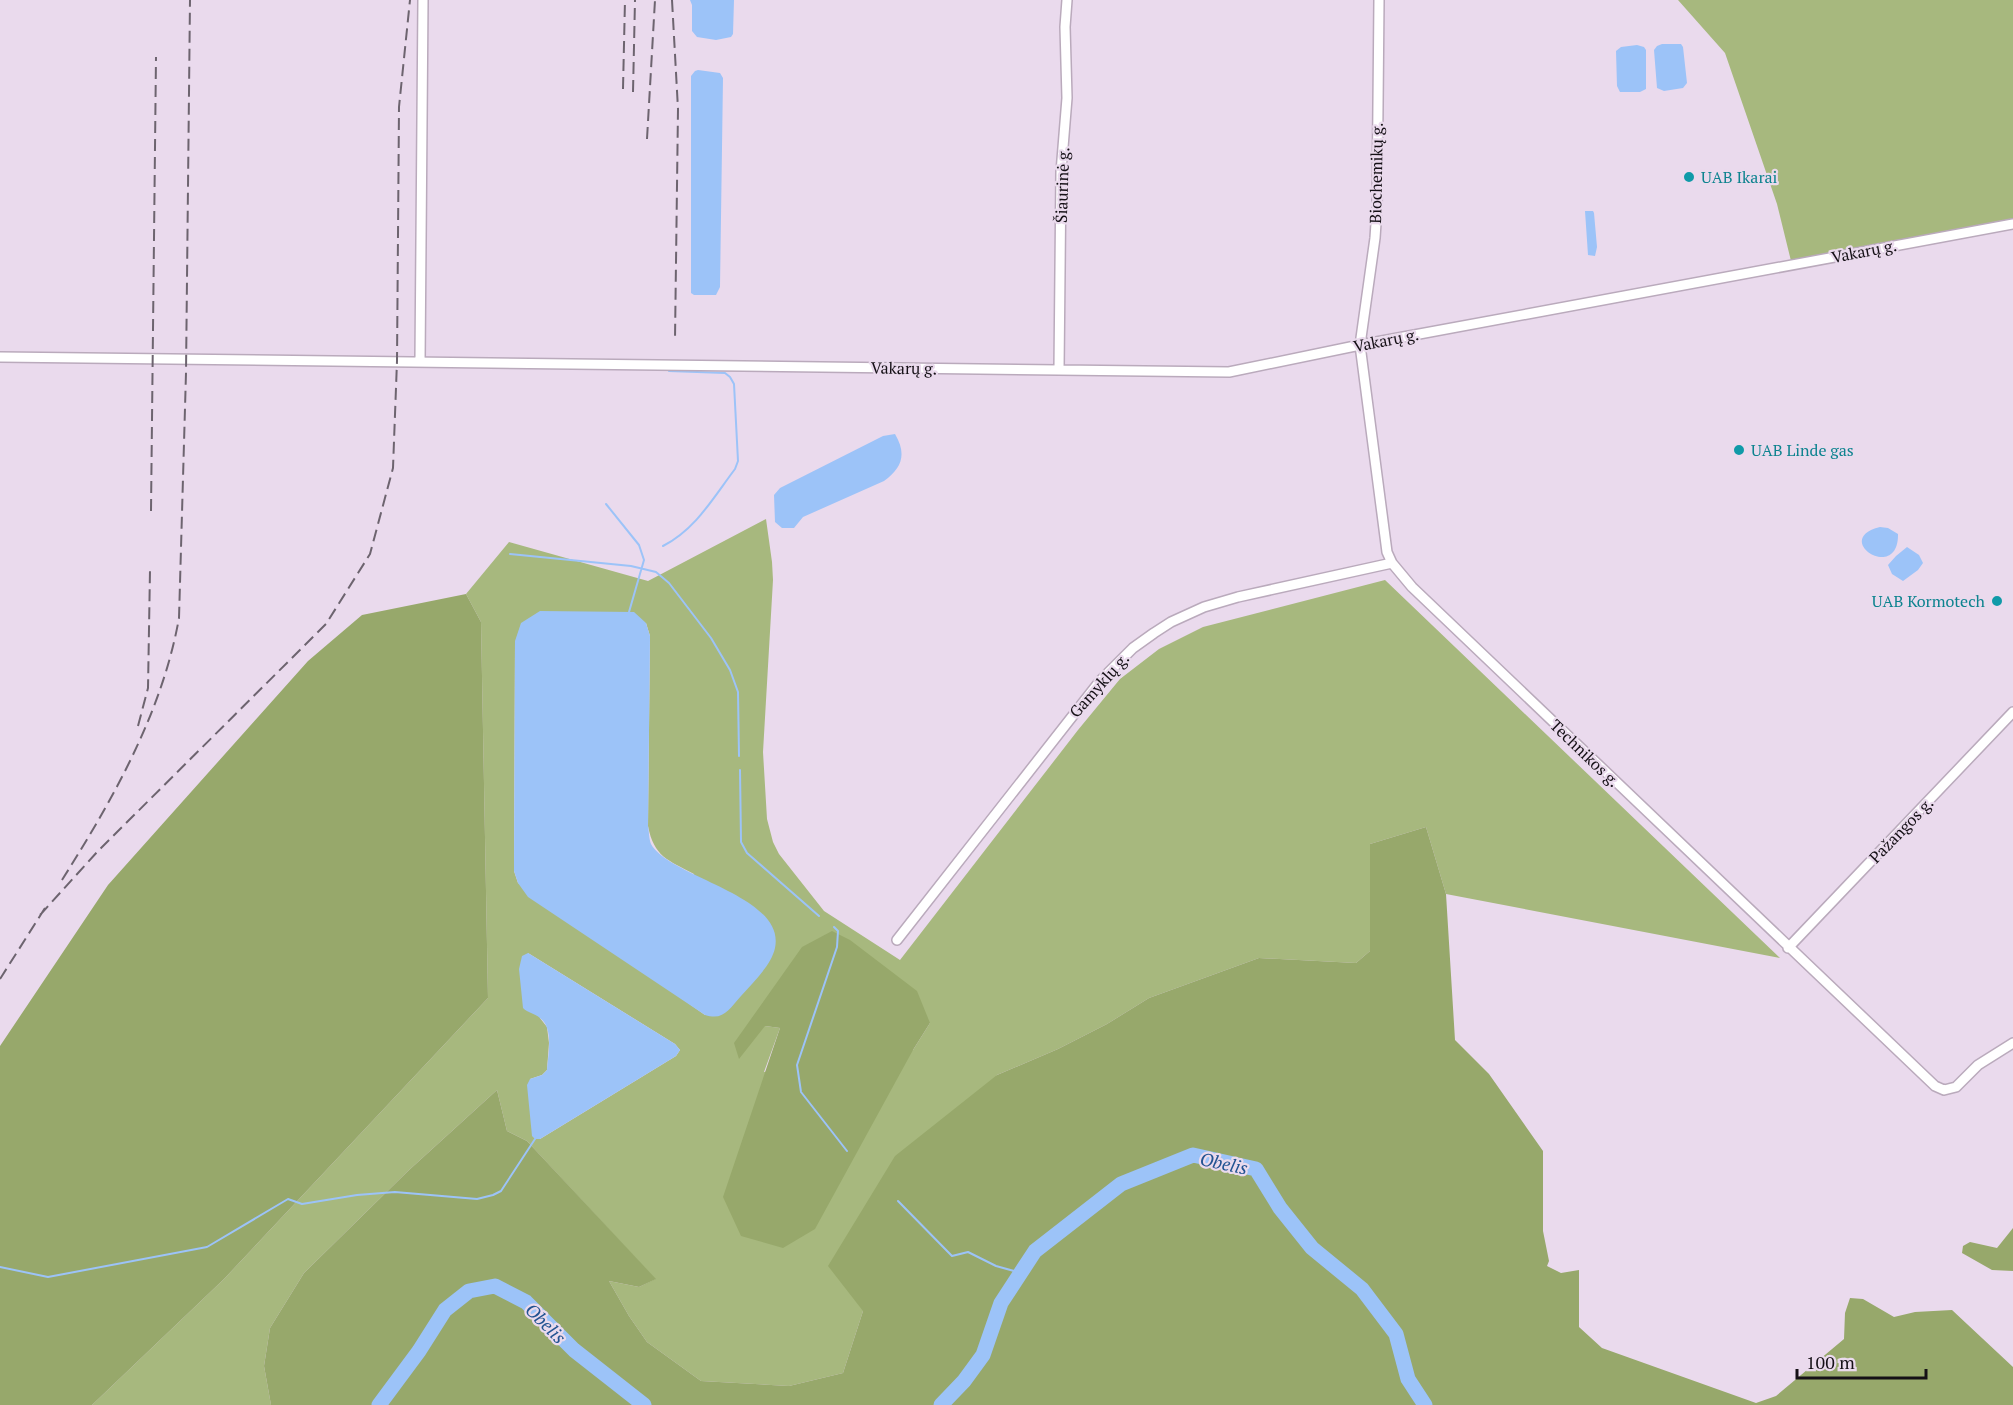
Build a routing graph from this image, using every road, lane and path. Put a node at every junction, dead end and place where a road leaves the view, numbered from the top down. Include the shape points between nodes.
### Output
1 (423, 0) edge
2 (1067, 0) edge
3 (1379, 0) edge
4 (2013, 224) edge
5 (1360, 345) junction
6 (0, 357) edge
7 (420, 361) junction
8 (1059, 370) junction
9 (1392, 563) junction
10 (2013, 712) edge
11 (897, 940) dead end
12 (1788, 948) junction
13 (2013, 1043) edge

1 - 7 street
2 - 8 street, Šiaurinė g.
3 - 5 street, Biochemikų g. via 1377,208
4 - 5 street, Vakarų g.
5 - 8 street, Vakarų g. via 1229,372
5 - 9 street, Technikos g. via 1387,552
6 - 7 street, Vakarų g.
7 - 8 street, Vakarų g.
9 - 11 street, Gamyklų g. via 1219,602 1171,622 1133,648 1093,690
9 - 12 street, Technikos g. via 1412,587
10 - 12 street, Pažangos g.
12 - 13 street, Technikos g. via 1929,1082 1944,1090 1956,1087 1978,1065

